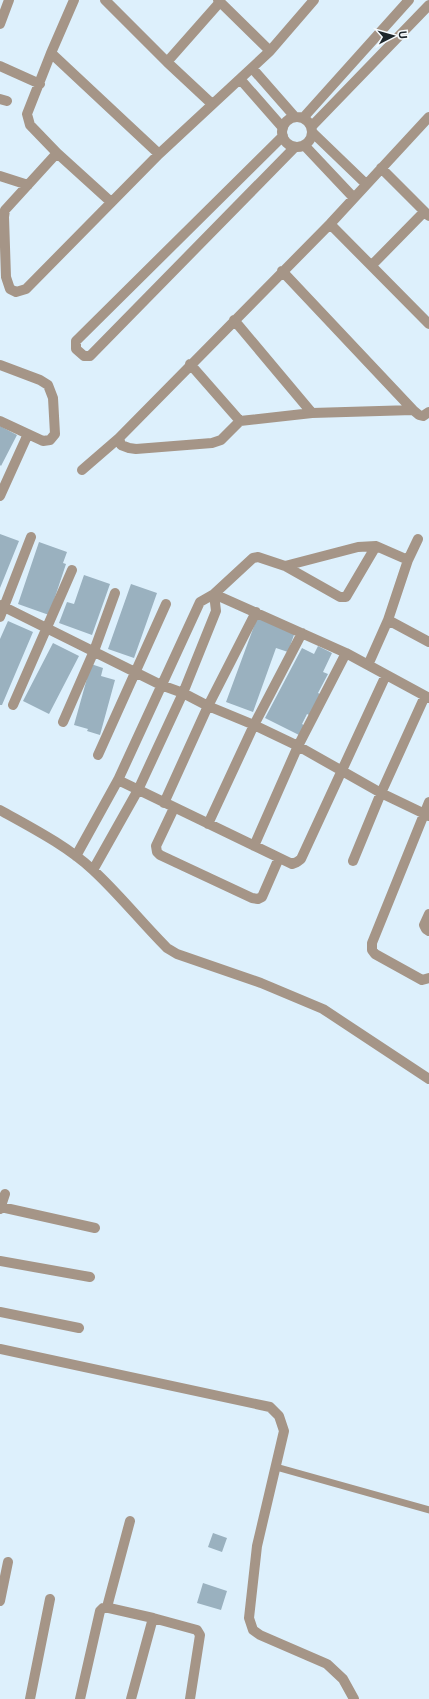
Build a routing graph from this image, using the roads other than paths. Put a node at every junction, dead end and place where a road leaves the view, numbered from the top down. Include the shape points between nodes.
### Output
1 (9, 0) edge
2 (74, 0) edge
3 (105, 0) edge
4 (314, 0) edge
5 (410, 0) edge
6 (219, 1) edge
7 (429, 5) edge
8 (0, 24) edge
9 (270, 51) junction
10 (50, 53) junction
11 (167, 62) junction
12 (0, 66) edge
13 (252, 68) junction
14 (240, 79) junction
15 (40, 84) junction
16 (212, 104) junction
17 (429, 117) edge
18 (299, 118) junction
19 (312, 129) junction
20 (283, 132) junction
21 (299, 146) junction
22 (58, 153) junction
23 (159, 154) junction
24 (381, 168) junction
25 (0, 176) edge
26 (28, 184) junction
27 (366, 184) junction
28 (353, 197) junction
29 (111, 202) junction
30 (3, 209) edge
31 (427, 214) edge
32 (330, 224) junction
33 (372, 265) junction
34 (282, 271) junction
35 (234, 320) junction
36 (429, 324) edge
37 (190, 364) junction
38 (0, 365) edge
39 (413, 410) junction
40 (429, 412) edge
41 (312, 413) junction
42 (0, 421) edge
43 (240, 421) junction
44 (28, 434) junction
45 (119, 438) junction
46 (82, 470) dead end
47 (0, 496) edge
48 (31, 537) dead end
49 (418, 539) dead end
50 (376, 546) junction
51 (408, 560) junction
52 (285, 566) junction
53 (72, 570) dead end
54 (115, 593) dead end
55 (214, 594) junction
56 (166, 604) dead end
57 (2, 606) edge
58 (256, 612) junction
59 (0, 617) edge
60 (388, 620) junction
61 (48, 628) junction
62 (302, 633) junction
63 (428, 640) edge
64 (94, 651) junction
65 (346, 653) junction
66 (368, 665) junction
67 (135, 672) junction
68 (386, 675) junction
69 (161, 685) junction
70 (183, 693) junction
71 (427, 697) edge
72 (13, 705) dead end
73 (208, 706) junction
74 (63, 722) dead end
75 (254, 725) junction
76 (298, 746) junction
77 (98, 755) dead end
78 (342, 770) junction
79 (118, 780) junction
80 (138, 790) junction
81 (380, 793) junction
82 (429, 802) edge
83 (164, 803) junction
84 (174, 808) junction
85 (0, 810) edge
86 (426, 815) edge
87 (208, 824) junction
88 (254, 846) junction
89 (76, 856) junction
90 (279, 858) junction
91 (353, 861) dead end
92 (93, 870) junction
93 (429, 914) edge
94 (429, 931) edge
95 (429, 978) edge
96 (429, 1078) edge
97 (5, 1194) dead end
98 (0, 1208) edge
99 (95, 1228) dead end
100 (0, 1261) edge
101 (90, 1277) dead end
102 (0, 1312) edge
103 (79, 1328) dead end
104 (0, 1349) edge
105 (276, 1467) junction
106 (429, 1510) edge
107 (130, 1521) dead end
108 (8, 1562) dead end
109 (50, 1599) dead end
110 (0, 1601) edge
111 (107, 1607) junction
112 (153, 1618) junction
113 (30, 1699) edge
114 (80, 1699) edge
115 (131, 1699) edge
116 (190, 1699) edge
117 (354, 1699) edge

1 - 8 street
2 - 10 street
3 - 11 street
4 - 9 street
5 - 18 street
6 - 9 street
6 - 11 street
7 - 19 street
9 - 13 street
10 - 15 street
10 - 23 street
11 - 16 street
12 - 15 street
13 - 14 street
13 - 18 street
14 - 16 street
14 - 20 street
15 - 22 street via 27,114 28,120
16 - 23 street
17 - 24 street
18 - 19 street
18 - 20 street via 287,121
19 - 21 street via 310,140
19 - 27 street
20 - 21 street via 288,143
20 - 21 street via 76,341 76,349 84,356 90,356
21 - 28 street
22 - 26 street
22 - 29 street
23 - 29 street
24 - 27 street
24 - 31 street
25 - 26 street
26 - 30 street
27 - 28 street
28 - 32 street
29 - 30 street via 26,289 16,292 10,289 6,277
31 - 33 street
32 - 33 street
32 - 34 street
33 - 36 street
34 - 35 street
34 - 39 street
35 - 37 street
35 - 41 street
37 - 43 street
37 - 45 street
38 - 44 street via 44,382 52,393 55,434 53,438 47,442
39 - 40 street via 423,416
39 - 41 street
41 - 43 street
42 - 44 street
43 - 45 street via 221,440 212,443 136,449 121,444
44 - 47 street
45 - 46 street
48 - 57 street
49 - 51 street
50 - 51 street
50 - 52 street via 358,547
50 - 52 street via 346,597 340,597
51 - 60 street
52 - 55 street via 258,557 253,558
53 - 61 street
54 - 64 street
55 - 58 street
55 - 69 street via 200,602
55 - 70 street via 216,611
56 - 67 street
57 - 59 street
57 - 61 street
58 - 62 street
58 - 73 street
60 - 63 street
60 - 66 street
61 - 64 street
61 - 72 street
62 - 65 street
62 - 75 street
64 - 67 street
64 - 74 street
65 - 66 street
65 - 76 street
66 - 68 street
67 - 69 street
67 - 77 street
68 - 71 street
68 - 78 street
69 - 70 street
69 - 79 street
70 - 73 street
70 - 80 street
71 - 81 street
73 - 75 street
73 - 83 street
75 - 76 street
75 - 87 street
76 - 78 street
76 - 88 street
78 - 81 street
78 - 90 street via 301,859 292,864
79 - 80 street
79 - 89 street
80 - 83 street
80 - 92 street
81 - 86 street
81 - 91 street
82 - 86 street
83 - 84 street
84 - 87 street
84 - 90 street via 156,846 156,852 160,856 258,899 262,897
85 - 89 street
86 - 95 street via 372,943 372,950 422,980
87 - 88 street
88 - 90 street
89 - 92 street
92 - 96 street via 167,948 323,1009
93 - 94 street via 424,924
97 - 98 street
98 - 99 street
100 - 101 street
102 - 103 street
104 - 105 street via 270,1407 280,1416 284,1430
105 - 106 lane
105 - 117 street via 257,1546 248,1618 252,1630 327,1664 343,1679
107 - 111 street
108 - 110 street
109 - 113 street
111 - 112 street
111 - 114 street via 100,1611
112 - 115 street
112 - 116 street via 197,1630 200,1635

